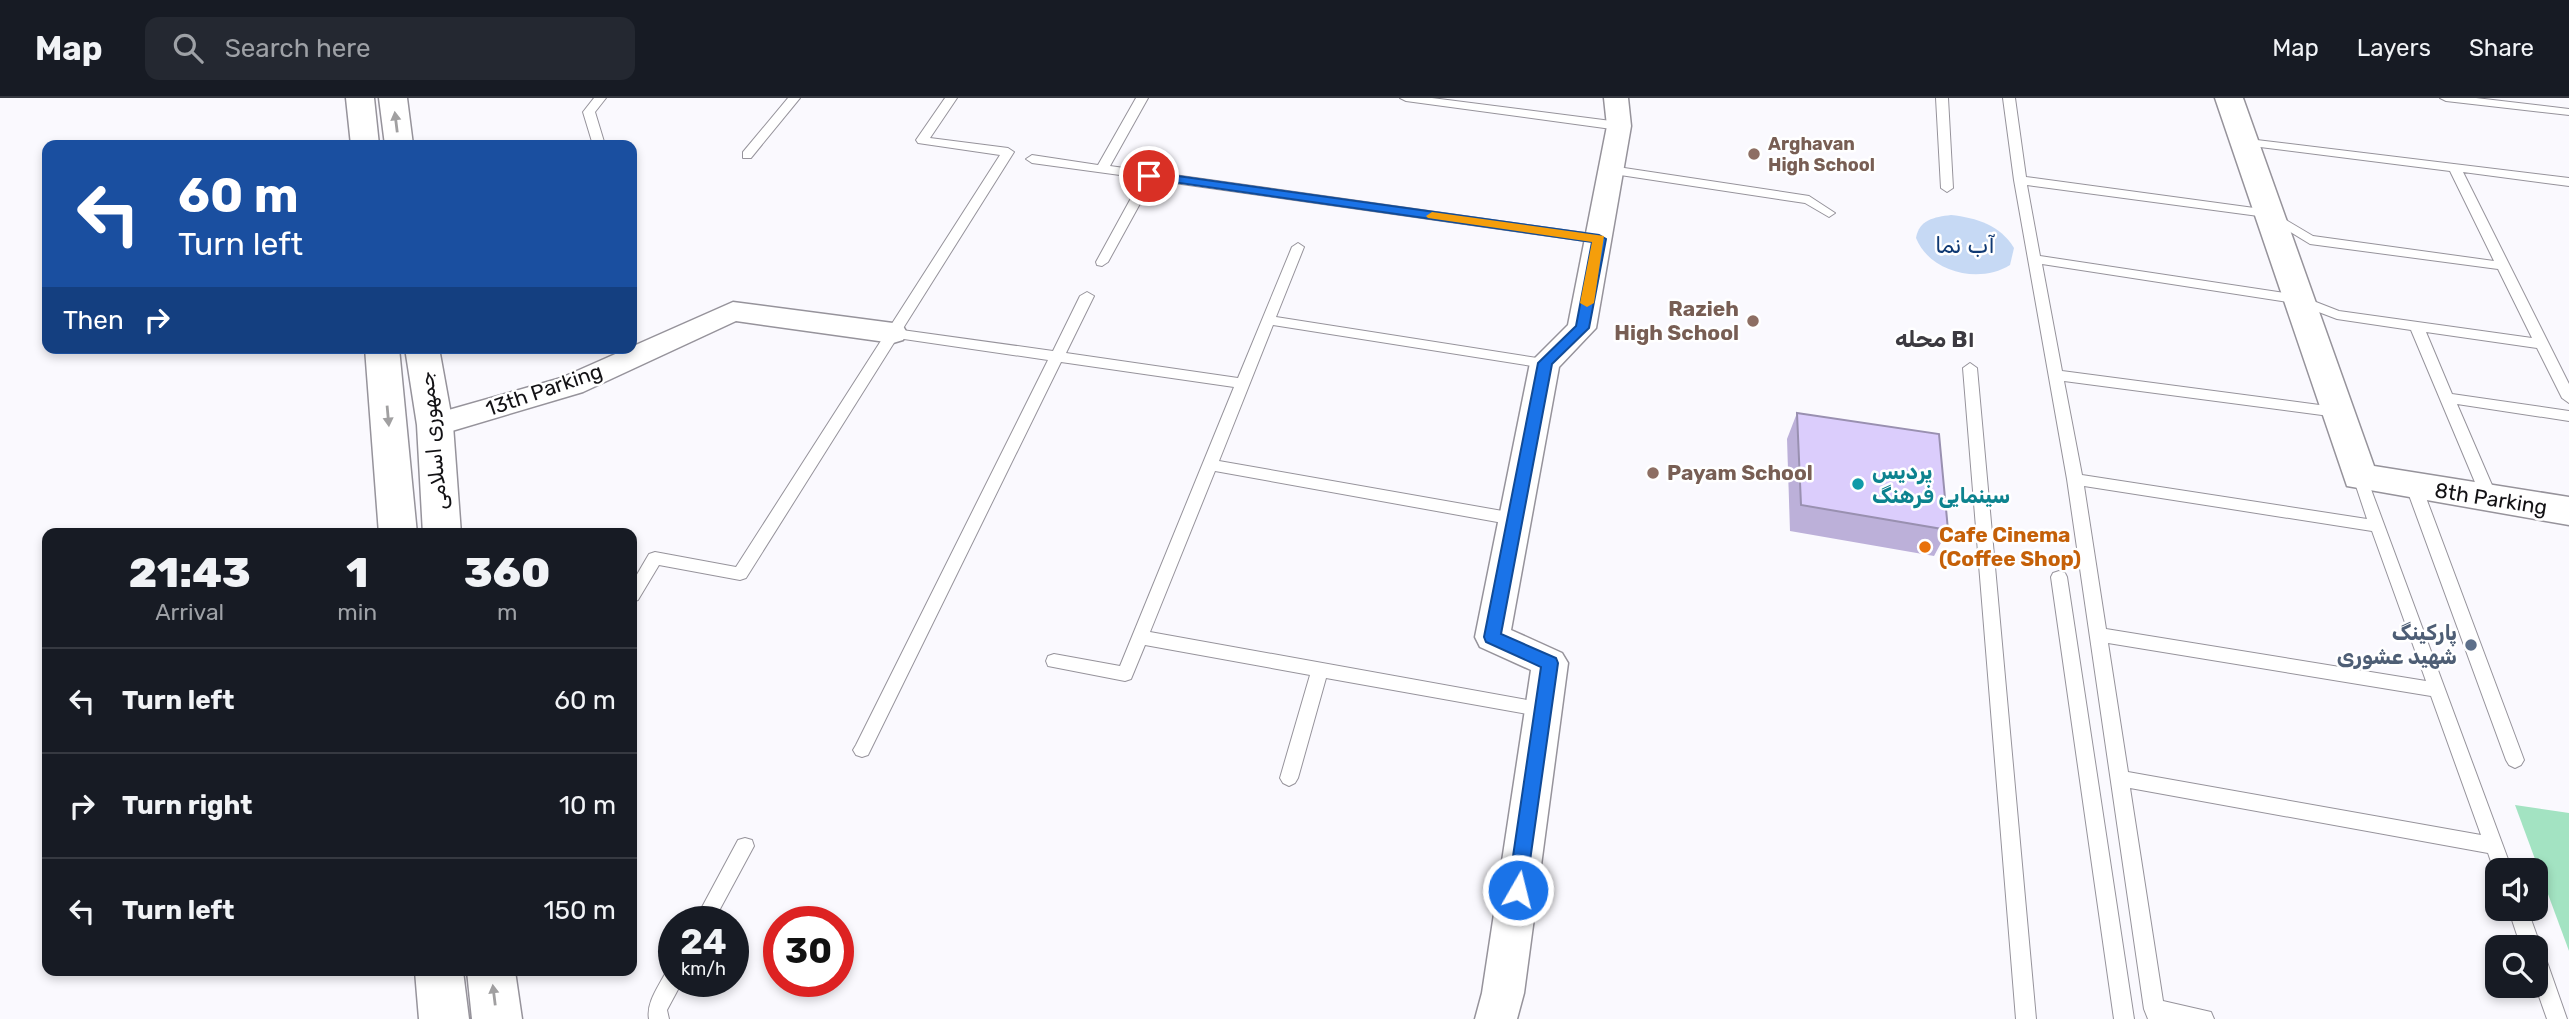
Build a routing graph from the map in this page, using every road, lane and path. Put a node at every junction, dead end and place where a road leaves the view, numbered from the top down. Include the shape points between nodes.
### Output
1 (360, 98) edge
2 (393, 98) edge
3 (600, 98) edge
4 (794, 98) edge
5 (951, 98) edge
6 (1142, 98) edge
7 (1406, 98) edge
8 (1942, 98) edge
9 (2009, 98) edge
10 (2229, 98) edge
11 (2446, 98) edge
12 (1618, 112) edge
13 (2569, 112) edge
14 (364, 140) edge
15 (398, 140) edge
16 (597, 140) edge
17 (2244, 141) junction
18 (747, 155) dead end
19 (1032, 159) dead end
20 (2454, 167) junction
21 (1101, 169) junction
22 (1611, 170) junction
23 (1149, 176) junction
24 (2020, 180) junction
25 (2569, 182) edge
26 (1947, 188) dead end
27 (1829, 213) dead end
28 (2269, 214) junction
29 (1599, 239) junction
30 (1298, 247) dead end
31 (2035, 259) junction
32 (1102, 262) dead end
33 (2504, 266) junction
34 (1087, 296) dead end
35 (2298, 299) junction
36 (1268, 320) junction
37 (2417, 327) junction
38 (893, 333) junction
39 (2543, 344) junction
40 (383, 354) edge
41 (423, 354) edge
42 (1055, 356) junction
43 (1545, 363) junction
44 (1970, 369) dead end
45 (2058, 375) junction
46 (1241, 383) junction
47 (2447, 398) junction
48 (2569, 398) edge
49 (2337, 412) junction
50 (2569, 416) edge
51 (435, 425) junction
52 (1209, 465) junction
53 (2360, 477) junction
54 (2075, 479) junction
55 (2414, 487) junction
56 (2490, 499) junction
57 (2569, 511) edge
58 (1514, 519) junction
59 (2378, 526) junction
60 (397, 528) edge
61 (442, 528) edge
62 (2059, 578) dead end
63 (637, 588) edge
64 (2100, 635) junction
65 (1140, 637) junction
66 (1054, 661) dead end
67 (1320, 670) junction
68 (2438, 691) junction
69 (1544, 710) junction
70 (862, 750) dead end
71 (2515, 760) dead end
72 (1289, 778) dead end
73 (2121, 779) junction
74 (745, 846) dead end
75 (2495, 846) junction
76 (2499, 858) edge
77 (713, 906) edge
78 (440, 976) edge
79 (492, 976) edge
80 (2548, 993) edge
81 (663, 997) edge
82 (2157, 1014) edge
83 (444, 1019) edge
84 (497, 1019) edge
85 (659, 1019) edge
86 (1496, 1019) edge
87 (2026, 1019) edge
88 (2123, 1019) edge
89 (2204, 1019) edge
90 (2557, 1019) edge

1 - 14 main road
15 -> 2 main road
3 - 16 lane via 589,112
4 - 18 lane
5 - 38 lane via 922,140 1008,152
6 - 21 lane
7 - 12 lane
8 - 26 lane
9 - 24 lane
10 - 17 main road
11 - 13 lane
12 - 22 street
17 - 20 lane
17 - 28 main road
19 - 21 lane
20 - 25 lane
20 - 33 lane
21 - 23 lane
22 - 27 lane via 1809,200
22 - 29 street
23 - 29 lane
23 - 32 lane
24 - 28 lane
24 - 31 lane
28 - 33 lane via 2310,240
28 - 35 main road
29 - 43 street via 1582,328
30 - 36 lane
31 - 35 lane
31 - 45 lane
33 - 39 lane
34 - 42 lane
35 - 37 lane via 2337,315
35 - 49 main road
36 - 43 lane
36 - 46 lane
37 - 39 lane
37 - 47 lane
38 - 42 lane
38 - 51 street, 13th Parking via 733,311 572,385
38 - 63 lane via 740,574 655,558
39 - 48 lane
40 -> 60 main road, جمهوری اسلامی
41 - 51 main road, جمهوری اسلامی
42 - 46 lane
42 - 70 lane
43 - 58 street
44 - 87 lane
45 - 49 lane
45 - 54 lane
46 - 52 lane
47 - 50 lane
47 - 56 lane
49 - 53 main road
51 - 61 main road, جمهوری اسلامی
52 - 58 lane
52 - 65 lane
53 - 55 main road, 8th Parking
53 - 59 lane
54 - 59 lane
54 - 64 lane
55 - 56 main road, 8th Parking
55 - 71 lane
56 - 57 main road, 8th Parking
58 - 69 street via 1492,637 1550,663
59 - 68 lane
62 - 88 lane
64 - 68 lane
64 - 73 lane
65 - 66 lane via 1125,674
65 - 67 lane
67 - 69 lane
67 - 72 lane
68 - 75 lane
69 - 86 street
73 - 75 lane
73 - 82 lane
74 - 77 lane
75 - 76 lane
78 - 83 main road
84 -> 79 main road
80 - 90 lane
81 - 85 lane via 657,1009
82 - 89 lane

